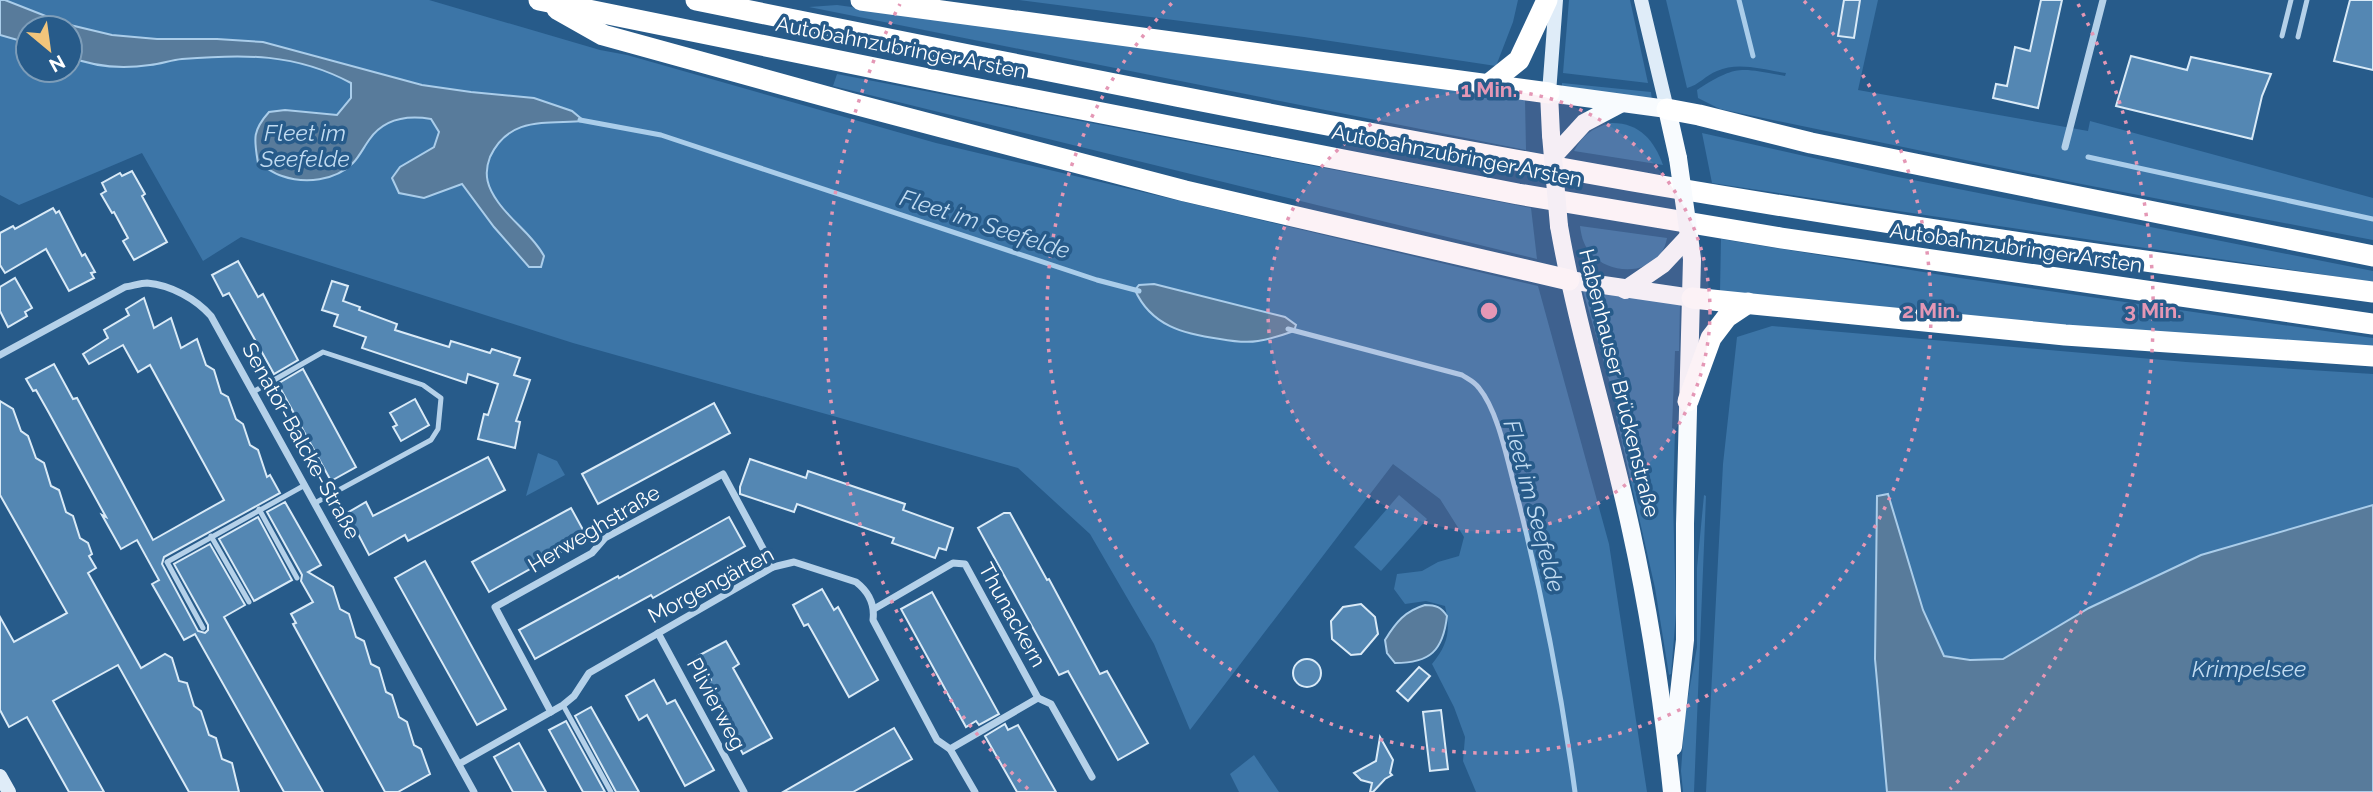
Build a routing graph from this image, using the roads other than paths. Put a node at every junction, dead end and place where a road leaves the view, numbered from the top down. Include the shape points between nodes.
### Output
1 (696, 0) edge
2 (861, 0) edge
3 (1547, 0) edge
4 (1556, 0) edge
5 (1641, 0) edge
6 (2103, 0) edge
7 (2291, 0) edge
8 (2307, 0) edge
9 (542, 1) edge
10 (2282, 36) dead end
11 (2298, 37) dead end
12 (1489, 84) junction
13 (1549, 93) junction
14 (1620, 104) junction
15 (1667, 110) junction
16 (2065, 147) dead end
17 (1552, 158) junction
18 (1689, 236) junction
19 (2373, 256) edge
20 (1569, 281) junction
21 (1625, 290) junction
22 (2373, 292) edge
23 (1692, 299) junction
24 (1748, 303) junction
25 (2373, 324) edge
26 (1698, 353) junction
27 (0, 355) edge
28 (2373, 356) edge
29 (253, 392) junction
30 (1688, 401) joint
31 (305, 485) junction
32 (315, 503) junction
33 (260, 509) junction
34 (211, 536) junction
35 (773, 567) junction
36 (297, 578) dead end
37 (249, 602) dead end
38 (874, 609) junction
39 (203, 628) dead end
40 (658, 634) junction
41 (1038, 698) junction
42 (563, 705) junction
43 (551, 712) junction
44 (950, 749) junction
45 (459, 764) junction
46 (0, 776) edge
47 (1092, 778) dead end
48 (1671, 784) edge
49 (9, 792) edge
50 (474, 792) edge
51 (611, 792) edge
52 (744, 792) edge
53 (975, 792) edge

1 - 22 highway, Autobahnzubringer Arsten via 1662,186
2 - 12 highway
3 - 12 highway via 1519,60
4 - 13 main road, Habenhauser Brückenstraße
5 - 15 main road
6 - 16 street
7 - 10 lane
8 - 11 lane
9 - 20 highway via 603,35 850,103 1185,191
9 - 25 highway, Autobahnzubringer Arsten via 1518,194 1794,240
12 - 13 highway
13 - 14 main road
13 - 17 main road, Habenhauser Brückenstraße, bridge
14 - 15 main road
14 - 17 main road via 1584,123
15 - 18 main road, bridge
15 - 19 highway
17 - 20 main road, Habenhauser Brückenstraße, bridge
18 - 21 main road via 1674,255
18 - 23 main road
20 - 21 main road
20 - 48 main road, Habenhauser Brückenstraße via 1648,608
21 - 23 main road
23 - 24 highway
23 - 26 main road
24 - 26 highway via 1727,317
24 - 28 highway via 2065,335
26 - 30 highway
27 - 29 street, Senator-Balcke-Straße via 125,287 147,283 175,290 201,305
29 - 31 street, Senator-Balcke-Straße
29 - 32 lane via 323,352 423,385 441,398 438,429 431,440
30 - 48 main road, Habenhauser Brückenstraße via 1685,640
31 - 32 street, Senator-Balcke-Straße
31 - 33 lane
32 - 45 street, Senator-Balcke-Straße
33 - 34 lane
33 - 36 lane
34 - 37 lane
34 - 39 lane via 167,562
35 - 38 street, Morgengärten via 794,562 856,582
35 - 40 street, Morgengärten
35 - 43 street, Herweghstraße via 723,474 606,538 592,553 495,607
38 - 41 street, Thunackern via 953,563 965,564
38 - 44 street, Morgengärten via 873,620 937,740
40 - 42 street, Morgengärten via 589,673
40 - 52 street, Plivierweg
41 - 44 street, Thunackern
41 - 47 street, Thunackern via 1051,704
42 - 43 street, Morgengärten
42 - 51 lane
43 - 45 street, Morgengärten
44 - 53 street, Morgengärten
45 - 50 street, Senator-Balcke-Straße
46 - 49 main road

